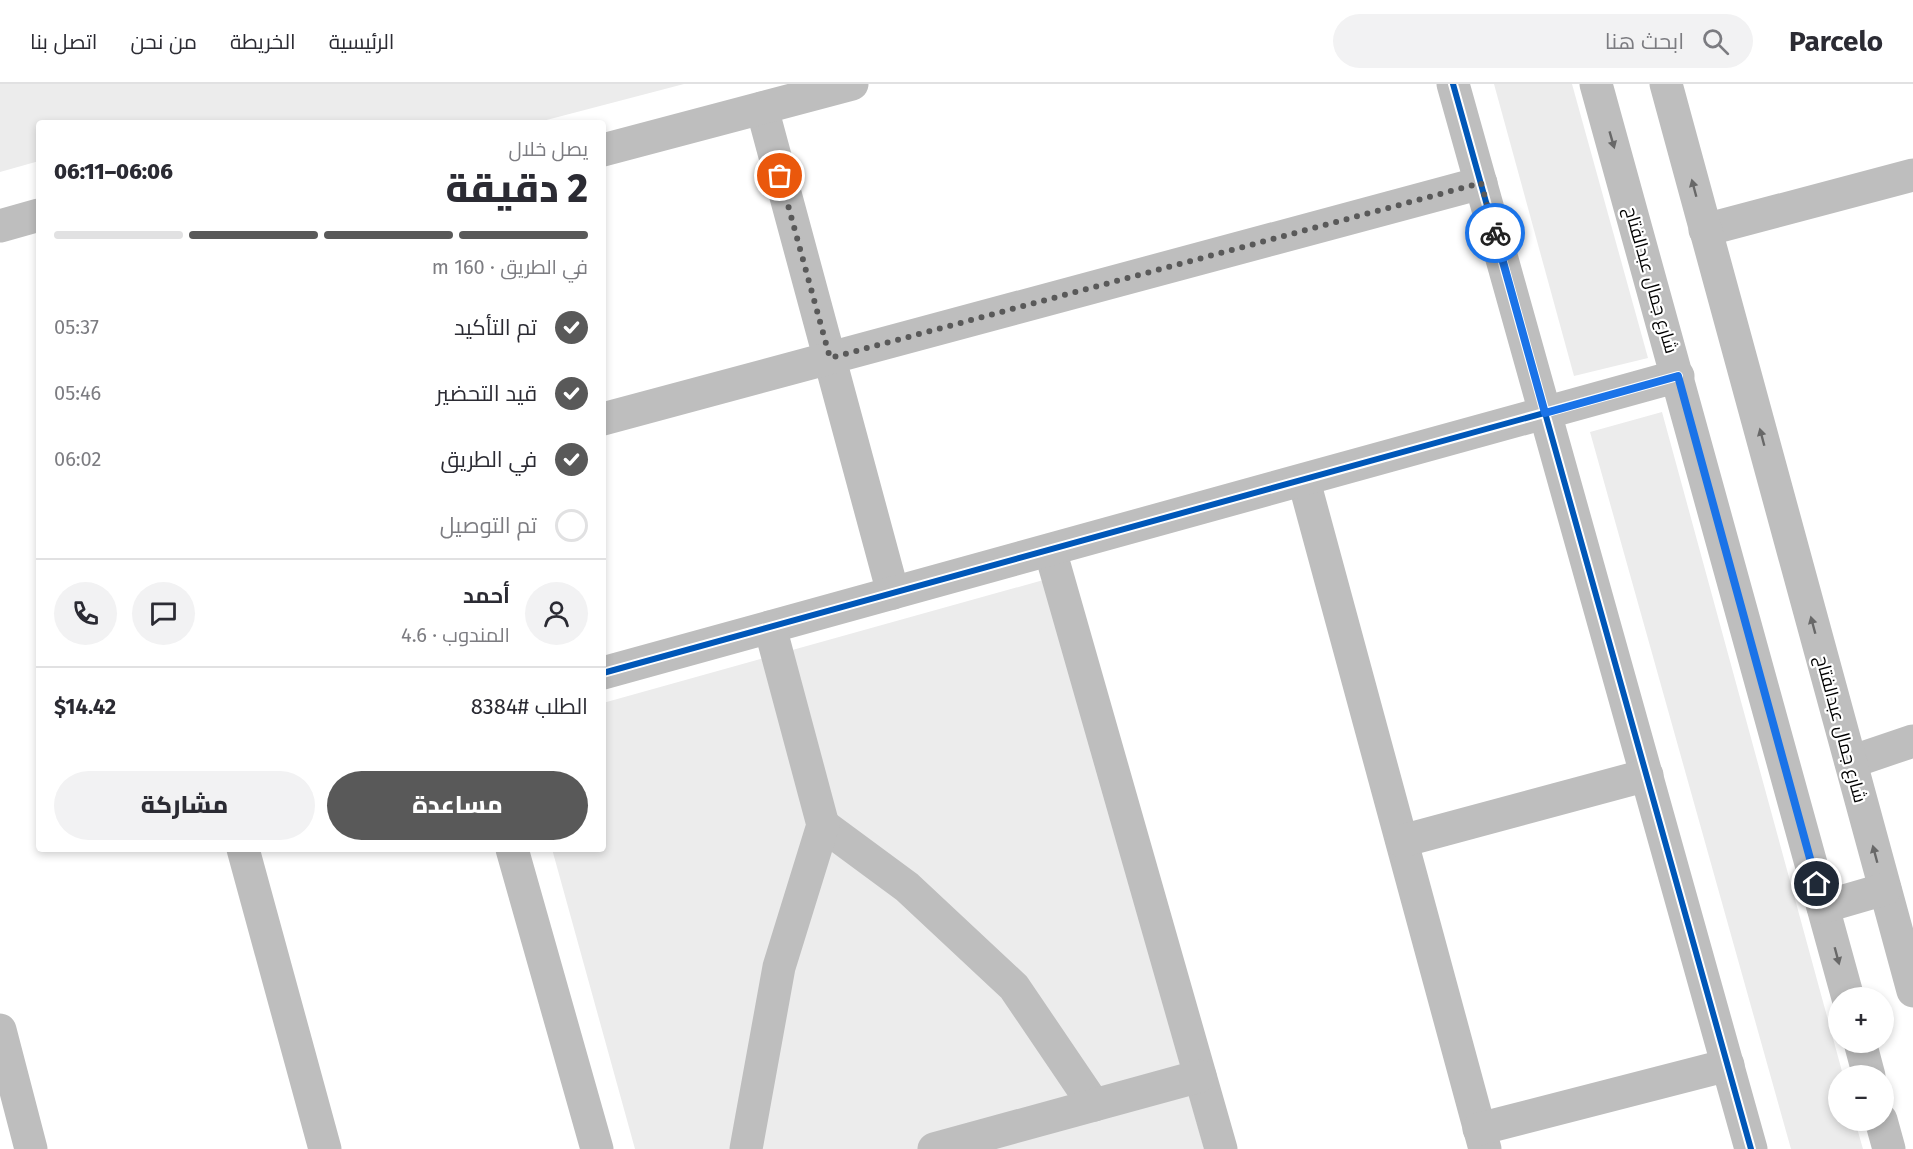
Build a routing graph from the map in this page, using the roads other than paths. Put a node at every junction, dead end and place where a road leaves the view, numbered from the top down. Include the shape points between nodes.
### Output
1 (852, 84) edge
2 (1453, 84) edge
3 (1596, 84) edge
4 (1665, 84) edge
5 (762, 108) junction
6 (606, 149) edge
7 (1913, 175) edge
8 (1481, 183) junction
9 (36, 216) edge
10 (0, 226) edge
11 (1705, 230) junction
12 (830, 358) junction
13 (1678, 376) junction
14 (1545, 413) junction
15 (606, 418) edge
16 (1304, 481) junction
17 (1050, 550) junction
18 (893, 593) junction
19 (770, 627) junction
20 (606, 672) edge
21 (1913, 741) edge
22 (1851, 762) junction
23 (1647, 775) junction
24 (823, 825) junction
25 (1401, 842) junction
26 (244, 852) edge
27 (513, 852) edge
28 (1885, 889) junction
29 (1823, 907) junction
30 (1845, 987) edge
31 (1913, 990) edge
32 (0, 1030) edge
33 (1728, 1065) junction
34 (1200, 1076) junction
35 (1094, 1105) junction
36 (1884, 1131) edge
37 (1482, 1139) edge
38 (31, 1149) edge
39 (325, 1149) edge
40 (597, 1149) edge
41 (746, 1149) edge
42 (934, 1149) edge
43 (1221, 1149) edge
44 (1751, 1149) edge
45 (1889, 1149) edge

1 - 5 street
2 - 8 street
3 -> 13 street, شارع جمال عبدالفتاح
11 -> 4 street, شارع جمال عبدالفتاح
5 - 6 street
5 - 12 street
7 - 11 street
8 - 12 street
8 - 14 street
9 - 10 street
22 -> 11 street, شارع جمال عبدالفتاح
12 - 15 street
12 - 18 street
13 - 14 street
13 - 29 street, شارع جمال عبدالفتاح
14 - 16 street
14 - 23 street
16 - 17 street
16 - 25 street
17 - 18 street
17 - 34 street
18 - 19 street
19 - 20 street
19 - 24 street
21 - 22 street
28 -> 22 street, شارع جمال عبدالفتاح
23 - 25 street
23 - 33 street
24 - 35 street via 907,887 1014,987
24 - 41 street via 779,967
25 - 37 street
26 - 39 street
27 - 40 street
28 - 29 street
28 - 31 street, شارع جمال عبدالفتاح
29 -> 30 street, شارع جمال عبدالفتاح
32 - 38 street
33 - 37 street
33 - 44 street
34 - 35 street
34 - 43 street
35 - 42 street
36 - 45 street

